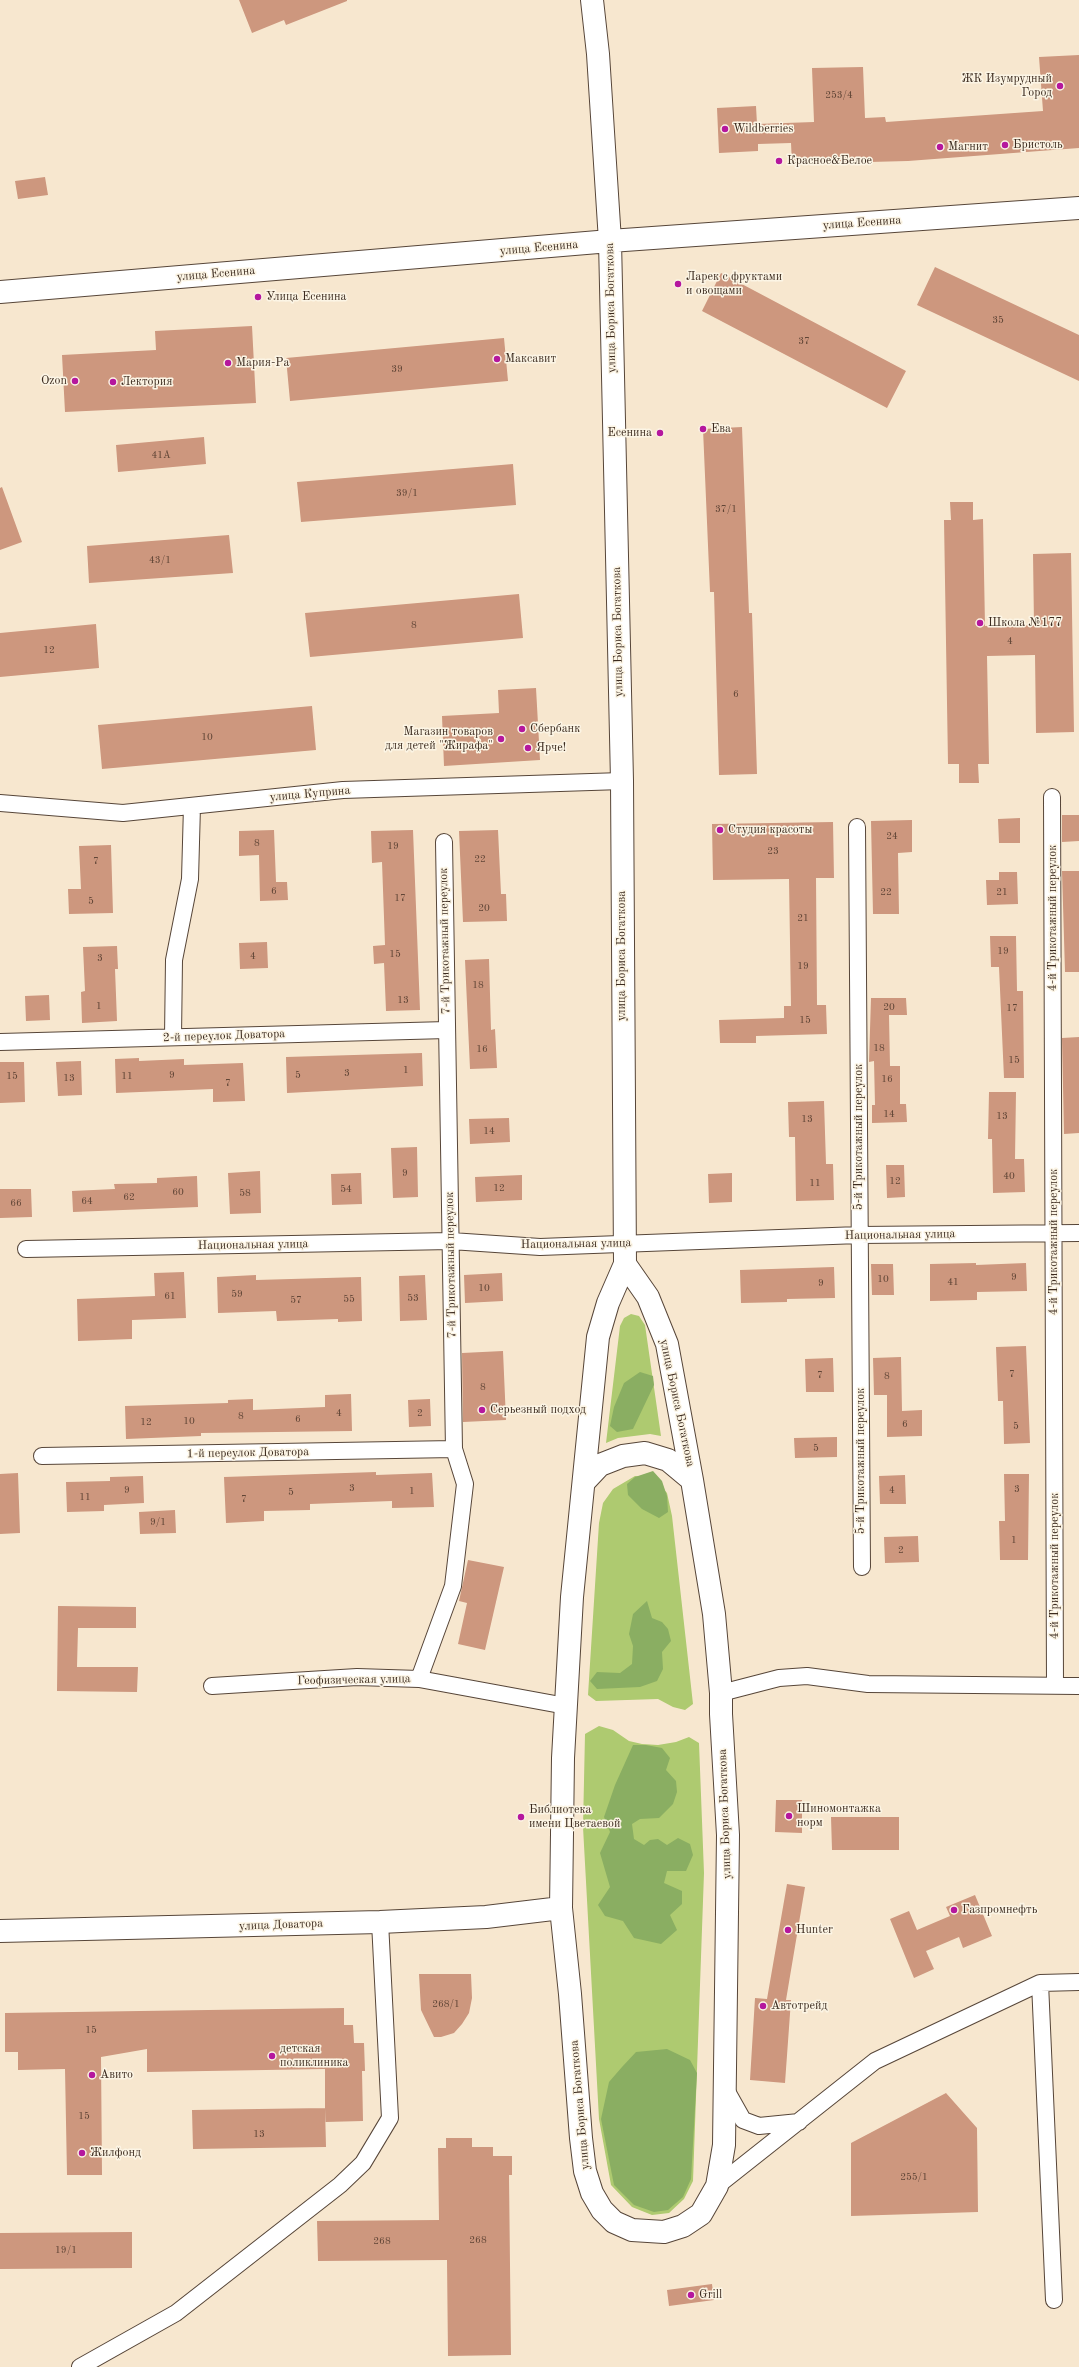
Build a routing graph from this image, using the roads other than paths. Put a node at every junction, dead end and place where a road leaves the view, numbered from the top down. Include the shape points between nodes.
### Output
1 (592, 0) edge
2 (1079, 208) edge
3 (610, 241) junction
4 (0, 292) edge
5 (622, 781) junction
6 (1052, 797) dead end
7 (0, 803) edge
8 (192, 806) junction
9 (857, 827) dead end
10 (444, 842) dead end
11 (447, 1030) junction
12 (173, 1037) junction
13 (0, 1042) edge
14 (1079, 1233) edge
15 (1054, 1234) junction
16 (859, 1235) junction
17 (451, 1241) junction
18 (26, 1249) dead end
19 (624, 1254) junction
20 (454, 1449) junction
21 (42, 1456) dead end
22 (692, 1480) junction
23 (584, 1482) junction
24 (862, 1568) dead end
25 (419, 1679) junction
26 (212, 1686) dead end
27 (1055, 1686) junction
28 (1079, 1686) edge
29 (721, 1693) junction
30 (566, 1706) junction
31 (561, 1908) junction
32 (380, 1922) junction
33 (0, 1931) edge
34 (1079, 1982) edge
35 (1040, 1983) junction
36 (725, 2088) junction
37 (799, 2122) junction
38 (717, 2186) junction
39 (1054, 2300) dead end
40 (80, 2367) edge

1 - 3 main road, улица Бориса Богаткова
2 - 3 main road, улица Есенина
3 - 4 main road, улица Есенина
3 - 5 main road, улица Бориса Богаткова
5 - 8 street, улица Куприна via 343,790
5 - 19 main road, улица Бориса Богаткова
6 - 15 street, 4-й Трикотажный переулок
7 - 8 street, улица Куприна via 123,814
8 - 12 street via 190,879 174,960
9 - 16 street, 5-й Трикотажный переулок
10 - 11 street, 7-й Трикотажный переулок
11 - 12 street, 2-й переулок Доватора
11 - 17 street, 7-й Трикотажный переулок
12 - 13 street, 2-й переулок Доватора
14 - 15 street, Национальная улица
15 - 16 street, Национальная улица
15 - 27 street, 4-й Трикотажный переулок
16 - 19 street, Национальная улица
16 - 24 street, 5-й Трикотажный переулок
17 - 18 street, Национальная улица
17 - 19 street, Национальная улица
17 - 20 street, 7-й Трикотажный переулок
19 - 22 main road, улица Бориса Богаткова via 648,1297 667,1344
19 - 23 main road, улица Бориса Богаткова via 598,1337
20 - 21 street, 1-й переулок Доватора
20 - 25 street, 7-й Трикотажный переулок via 465,1484 452,1586
22 - 23 main road, улица Бориса Богаткова via 668,1460 645,1453 623,1456 600,1465
22 - 29 main road, улица Бориса Богаткова via 714,1614
23 - 30 main road, улица Бориса Богаткова via 572,1597
25 - 26 street, Геофизическая улица via 357,1677
25 - 30 street, Геофизическая улица
27 - 28 street
27 - 29 street via 868,1684 806,1676 779,1678
29 - 36 main road, улица Бориса Богаткова via 728,1835
30 - 31 main road, улица Бориса Богаткова
31 - 32 main road, улица Доватора via 486,1917
31 - 38 main road, улица Бориса Богаткова via 581,2138 592,2193 602,2210 614,2222 632,2230 664,2232 683,2226 701,2214
32 - 33 main road, улица Доватора
32 - 40 street via 390,2118 363,2163 340,2185 176,2313
34 - 35 street
35 - 37 street via 875,2061
35 - 39 street
36 - 37 street via 743,2120 759,2126
36 - 38 main road, улица Бориса Богаткова via 724,2145
37 - 38 street

